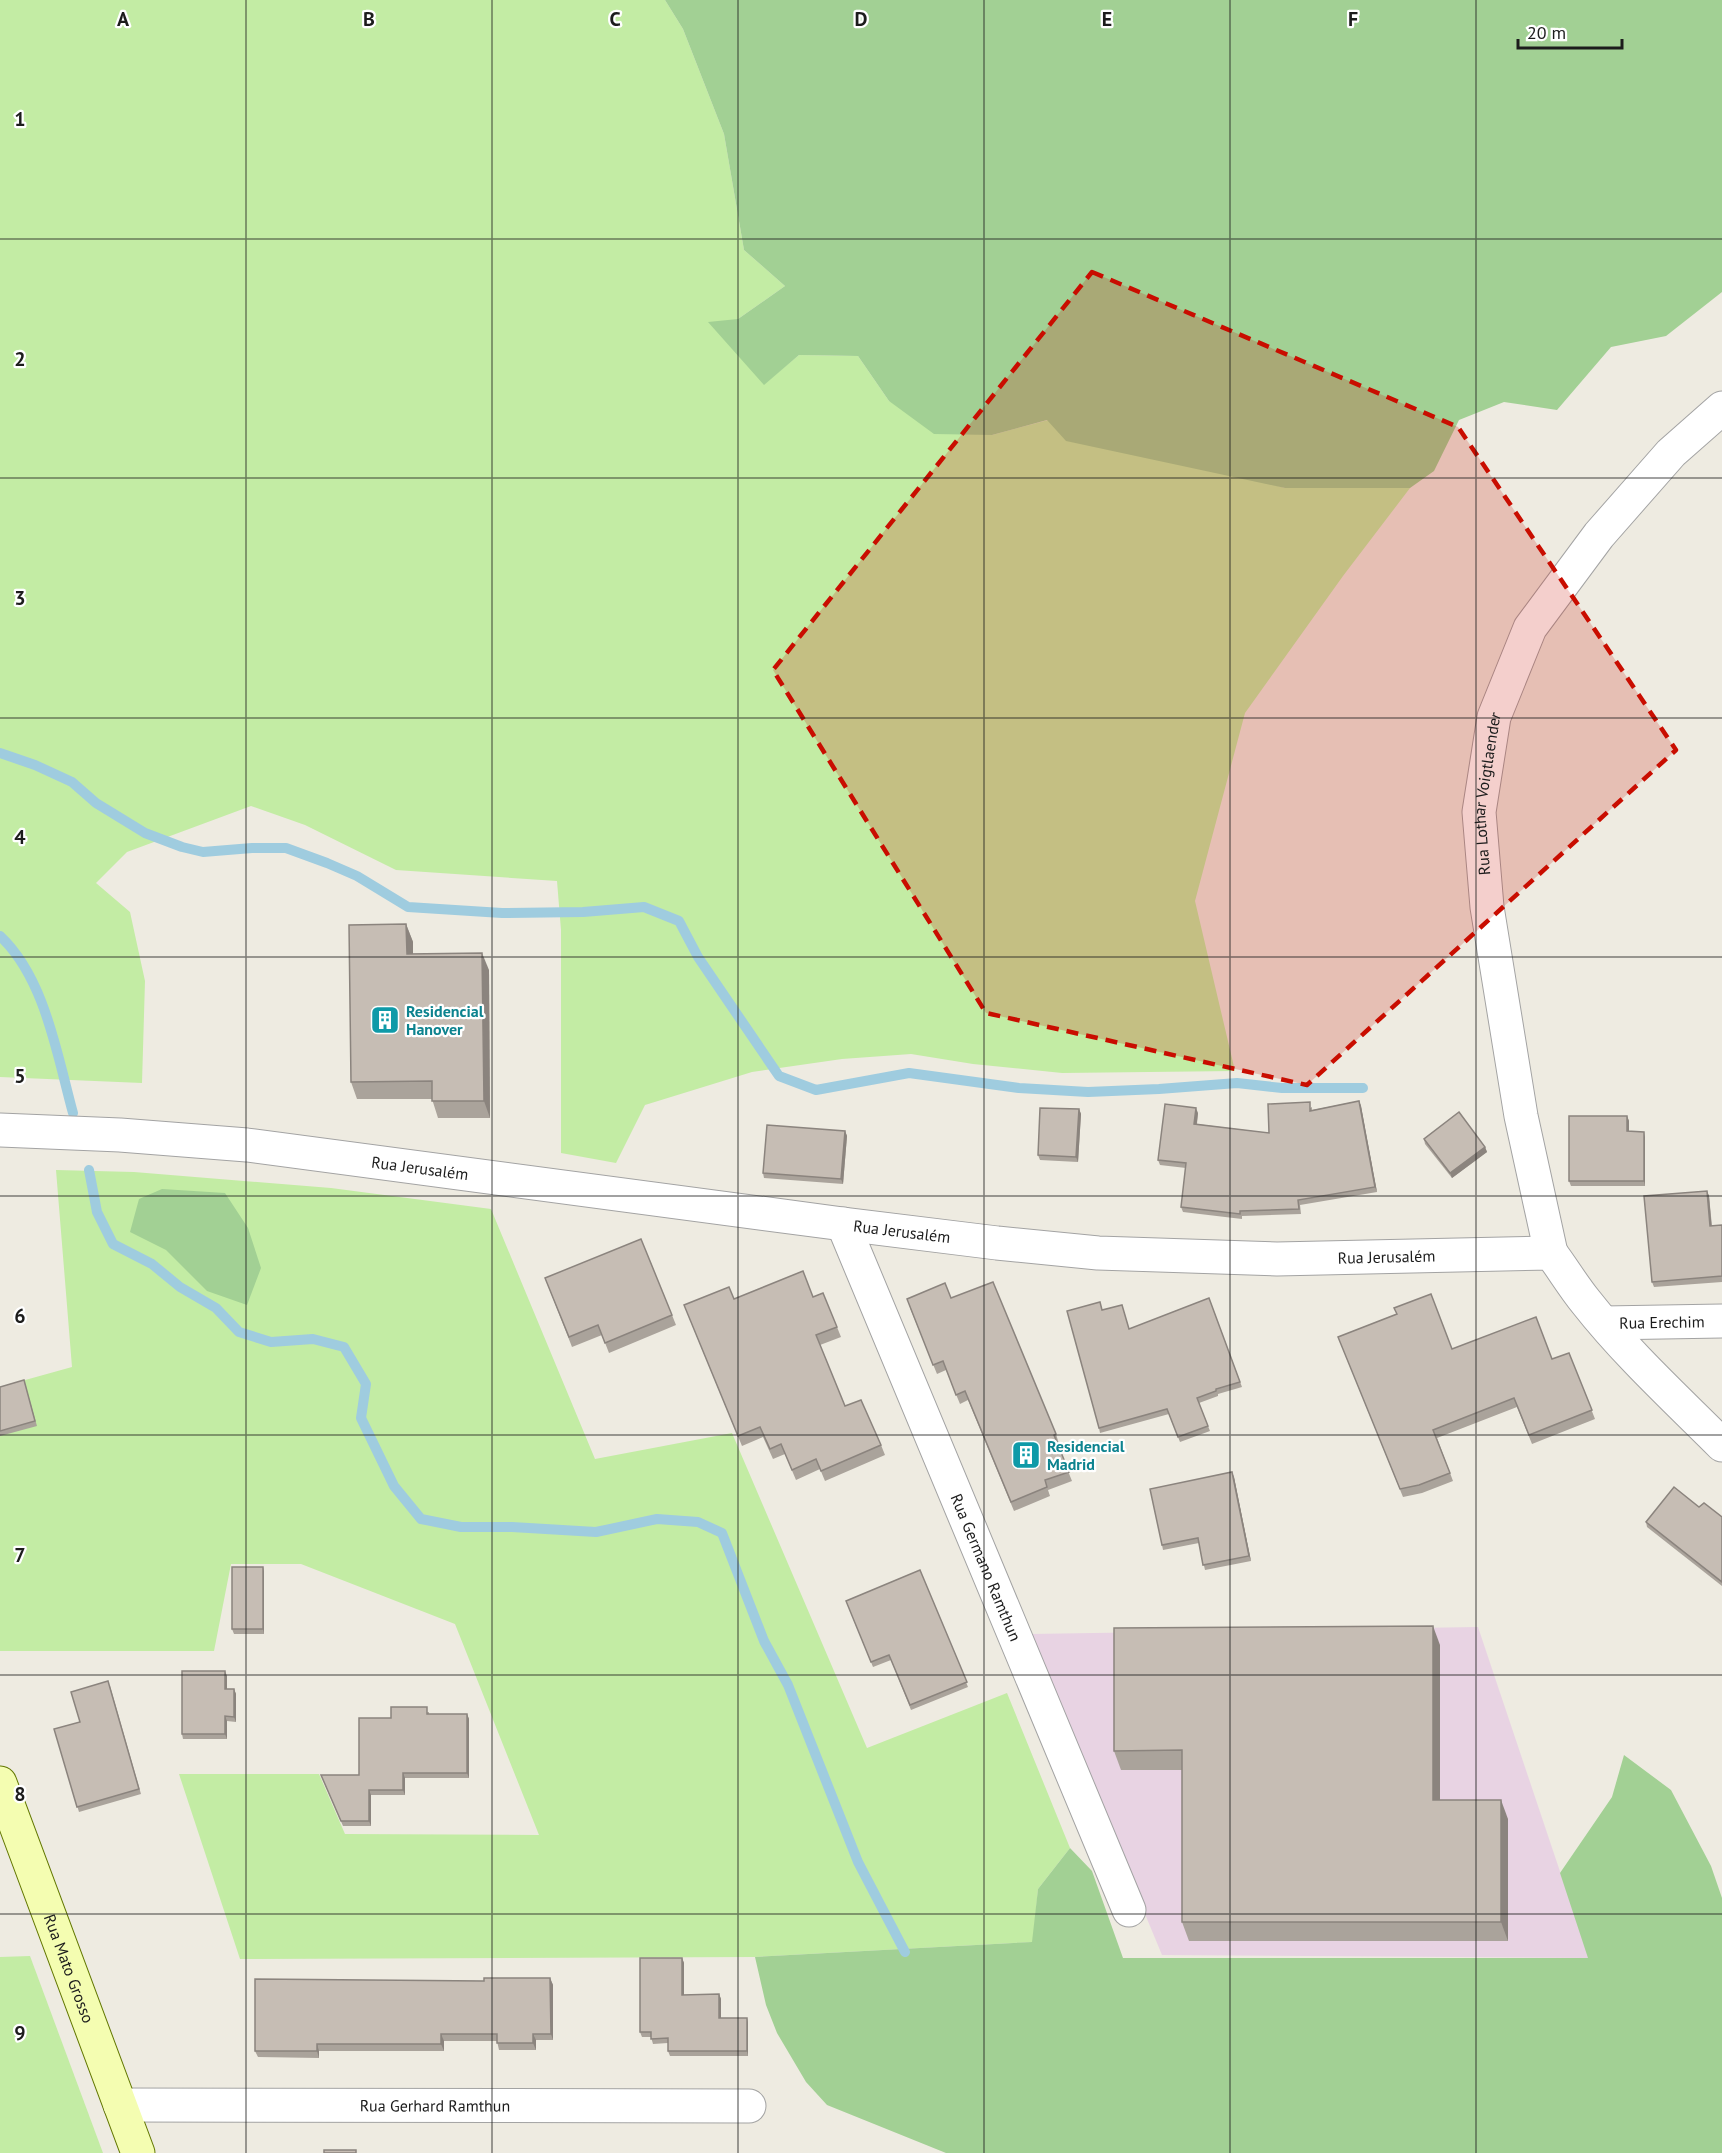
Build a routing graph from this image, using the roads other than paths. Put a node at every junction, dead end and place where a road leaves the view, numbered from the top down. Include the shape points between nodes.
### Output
1 (1722, 408) edge
2 (0, 1130) edge
3 (843, 1224) junction
4 (1551, 1253) junction
5 (1722, 1321) edge
6 (1604, 1323) junction
7 (1722, 1445) edge
8 (0, 1783) edge
9 (1129, 1910) dead end
10 (120, 2105) junction
11 (749, 2106) dead end
12 (138, 2153) edge

1 - 4 street, Rua Lothar Voigtlaender via 1671,453 1599,535 1530,628 1494,717 1479,812 1488,907 1521,1116
2 - 3 street, Rua Jerusalém via 247,1145
3 - 4 street, Rua Jerusalém via 1098,1253 1179,1257
3 - 9 street, Rua Germano Ramthun
4 - 6 street
5 - 6 street, Rua Erechim
6 - 7 street
8 - 10 street, Rua Mato Grosso
10 - 11 street, Rua Gerhard Ramthun
10 - 12 street, Rua Mato Grosso

